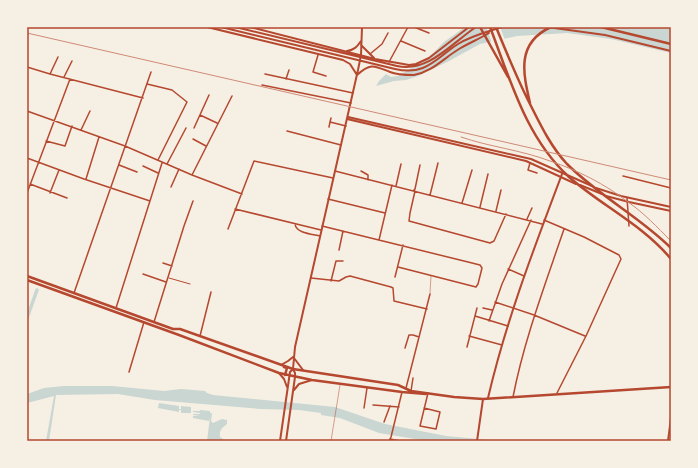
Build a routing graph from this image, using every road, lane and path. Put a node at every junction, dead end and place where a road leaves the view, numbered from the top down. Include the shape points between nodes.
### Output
1 (207, 27) edge
2 (221, 27) edge
3 (235, 27) edge
4 (250, 27) edge
5 (266, 27) edge
6 (362, 27) edge
7 (408, 27) edge
8 (414, 27) edge
9 (469, 27) edge
10 (476, 27) edge
11 (480, 27) edge
12 (490, 27) edge
13 (496, 27) edge
14 (502, 27) edge
15 (547, 27) edge
16 (551, 27) edge
17 (601, 27) edge
18 (493, 30) junction
19 (264, 31) junction
20 (388, 33) dead end
21 (429, 34) dead end
22 (362, 41) junction
23 (401, 41) junction
24 (671, 44) edge
25 (361, 45) junction
26 (325, 46) junction
27 (344, 51) junction
28 (425, 51) dead end
29 (671, 51) edge
30 (370, 54) junction
31 (320, 55) junction
32 (361, 55) junction
33 (58, 57) dead end
34 (375, 59) junction
35 (72, 61) dead end
36 (389, 62) junction
37 (397, 63) junction
38 (27, 66) edge
39 (289, 70) dead end
40 (151, 72) dead end
41 (50, 74) junction
42 (265, 74) dead end
43 (396, 74) junction
44 (357, 75) junction
45 (326, 76) dead end
46 (64, 77) junction
47 (286, 78) junction
48 (70, 79) junction
49 (510, 79) junction
50 (147, 84) junction
51 (262, 85) dead end
52 (353, 93) junction
53 (209, 95) dead end
54 (232, 96) dead end
55 (142, 98) junction
56 (351, 103) junction
57 (530, 106) junction
58 (27, 111) edge
59 (90, 111) dead end
60 (200, 115) junction
61 (331, 118) dead end
62 (347, 118) junction
63 (54, 120) junction
64 (330, 122) junction
65 (217, 123) junction
66 (72, 126) junction
67 (346, 126) junction
68 (329, 127) dead end
69 (186, 128) dead end
70 (194, 128) dead end
71 (81, 130) junction
72 (287, 131) dead end
73 (99, 137) junction
74 (193, 139) dead end
75 (46, 140) junction
76 (341, 145) junction
77 (126, 146) junction
78 (206, 146) junction
79 (27, 158) edge
80 (158, 160) junction
81 (38, 162) junction
82 (162, 162) junction
83 (530, 162) junction
84 (438, 163) dead end
85 (167, 164) junction
86 (401, 164) dead end
87 (119, 165) junction
88 (420, 165) dead end
89 (143, 166) dead end
90 (179, 169) junction
91 (59, 170) junction
92 (472, 170) dead end
93 (335, 171) junction
94 (137, 172) dead end
95 (361, 172) dead end
96 (158, 173) junction
97 (537, 173) dead end
98 (488, 174) dead end
99 (562, 174) junction
100 (192, 175) junction
101 (624, 176) dead end
102 (561, 177) junction
103 (333, 178) junction
104 (85, 180) junction
105 (368, 180) junction
106 (30, 184) junction
107 (392, 185) junction
108 (588, 185) junction
109 (396, 186) junction
110 (172, 187) dead end
111 (111, 188) junction
112 (586, 188) junction
113 (671, 188) edge
114 (501, 190) dead end
115 (414, 191) junction
116 (27, 193) edge
117 (50, 193) junction
118 (242, 194) junction
119 (430, 195) junction
120 (67, 198) dead end
121 (627, 198) junction
122 (328, 199) junction
123 (150, 201) junction
124 (194, 201) dead end
125 (627, 202) junction
126 (462, 203) junction
127 (480, 207) junction
128 (671, 207) edge
129 (532, 208) dead end
130 (235, 209) junction
131 (496, 211) junction
132 (671, 211) edge
133 (385, 213) junction
134 (506, 214) junction
135 (527, 220) junction
136 (530, 220) junction
137 (544, 220) junction
138 (295, 224) junction
139 (542, 224) junction
140 (322, 226) junction
141 (629, 226) dead end
142 (228, 229) dead end
143 (321, 230) junction
144 (564, 230) junction
145 (343, 231) junction
146 (320, 236) junction
147 (378, 240) junction
148 (403, 245) junction
149 (671, 248) edge
150 (339, 250) dead end
151 (671, 259) edge
152 (343, 261) dead end
153 (163, 263) dead end
154 (172, 266) junction
155 (398, 268) junction
156 (508, 269) junction
157 (143, 274) dead end
158 (27, 276) edge
159 (431, 276) junction
160 (524, 276) junction
161 (395, 277) dead end
162 (169, 278) junction
163 (310, 278) junction
164 (27, 280) edge
165 (331, 281) junction
166 (167, 283) junction
167 (190, 284) dead end
168 (211, 292) dead end
169 (74, 293) junction
170 (430, 294) joint
171 (495, 302) junction
172 (116, 308) junction
173 (477, 308) dead end
174 (483, 308) dead end
175 (513, 308) junction
176 (427, 309) junction
177 (492, 310) junction
178 (534, 315) junction
179 (474, 316) junction
180 (489, 321) junction
181 (154, 322) junction
182 (143, 323) junction
183 (508, 326) junction
184 (200, 336) junction
185 (419, 336) junction
186 (469, 336) junction
187 (586, 336) junction
188 (502, 345) junction
189 (467, 347) dead end
190 (405, 348) dead end
191 (293, 357) junction
192 (265, 359) junction
193 (281, 365) junction
194 (293, 369) junction
195 (304, 371) junction
196 (129, 372) dead end
197 (280, 373) junction
198 (320, 374) junction
199 (285, 375) junction
200 (289, 376) junction
201 (295, 377) junction
202 (413, 378) dead end
203 (312, 380) junction
204 (319, 381) junction
205 (340, 384) junction
206 (671, 387) edge
207 (367, 388) junction
208 (406, 388) junction
209 (288, 390) junction
210 (293, 391) junction
211 (411, 391) junction
212 (402, 392) junction
213 (428, 393) junction
214 (556, 395) junction
215 (513, 397) junction
216 (483, 399) junction
217 (488, 399) junction
218 (372, 405) dead end
219 (390, 406) junction
220 (399, 407) junction
221 (364, 408) dead end
222 (424, 408) junction
223 (671, 418) edge
224 (384, 422) dead end
225 (390, 439) edge
226 (280, 441) edge
227 (286, 441) edge
228 (331, 441) edge
229 (400, 441) edge
230 (477, 441) edge
231 (668, 441) edge

1 - 31 main road
2 - 18 main road via 410,71 430,65 458,44
3 - 10 main road via 410,68 427,63
4 - 19 main road
5 - 19 street
6 - 22 main road
7 - 23 street
8 - 21 street
9 - 37 main road via 429,58 416,64
11 - 49 main road
12 - 49 main road
13 - 57 main road
14 - 18 main road
15 - 29 main road via 605,36
16 - 57 main road via 535,38 524,60 524,79
17 - 24 main road
18 - 43 main road via 458,49 428,71
19 - 26 main road
20 - 30 street via 382,44
22 - 25 main road
22 - 27 main road via 352,50
23 - 28 street
23 - 36 street
25 - 30 main road
25 - 32 main road
26 - 27 main road
26 - 31 main road via 327,52
27 - 32 main road
30 - 34 main road
31 - 44 main road via 347,62
31 - 45 street via 313,72
32 - 34 main road
32 - 44 main road
33 - 41 street
34 - 36 main road
35 - 46 street
36 - 37 main road
37 - 43 main road via 392,67
38 - 41 street
39 - 47 street
40 - 50 street
41 - 46 street
42 - 47 street
43 - 44 main road via 371,66
44 - 52 main road
46 - 48 street
47 - 52 street
48 - 55 street
48 - 63 street
49 - 151 main road via 538,138 562,169 593,197 652,239
50 - 55 street
50 - 80 street via 172,90 187,102
51 - 56 street
52 - 56 main road
53 - 60 street
54 - 65 street
55 - 77 street
56 - 62 main road
57 - 149 main road via 549,140 567,163 615,205 654,232
58 - 63 street
59 - 71 street
60 - 65 street
60 - 70 street
61 - 64 street
62 - 67 main road
62 - 83 main road
62 - 99 main road via 526,158
63 - 66 street
63 - 75 street
64 - 67 street
64 - 68 street
65 - 78 street
66 - 71 street
66 - 75 street via 65,146
67 - 76 main road
69 - 85 street
71 - 73 street
72 - 76 street
73 - 77 street
73 - 104 street
74 - 78 street
75 - 81 street
76 - 93 main road
77 - 80 street
77 - 87 street
78 - 100 street
79 - 81 street
80 - 82 street
81 - 91 street
81 - 106 street
82 - 85 street
82 - 96 street
83 - 97 street via 528,170
83 - 102 main road
84 - 119 street
85 - 90 street
86 - 109 street
87 - 94 street
87 - 111 street
88 - 115 street
89 - 96 street
90 - 100 street
90 - 110 street
91 - 104 street
91 - 117 street
92 - 126 street
93 - 103 main road
93 - 105 street
95 - 105 street via 368,174
96 - 123 street
98 - 127 street
99 - 102 main road
99 - 108 main road
100 - 118 street
101 - 113 street
102 - 112 main road
102 - 137 main road
103 - 118 street via 254,161
103 - 122 main road
104 - 111 street
105 - 107 street
106 - 116 street
106 - 117 street
107 - 109 street
107 - 133 street
108 - 112 main road
108 - 121 main road
109 - 115 street
111 - 123 street
111 - 169 street
112 - 125 main road
114 - 131 street
115 - 119 street
115 - 134 street via 410,221 490,243 494,240
117 - 120 street
118 - 130 street
119 - 126 street
121 - 125 street
121 - 128 main road
122 - 133 street
122 - 140 main road
123 - 172 street
124 - 154 street
125 - 132 main road
125 - 141 street
126 - 127 street
127 - 131 street
129 - 135 street
130 - 138 street
130 - 142 street
131 - 134 street
133 - 147 street
134 - 135 street
135 - 136 street
136 - 139 street
136 - 156 street
137 - 139 main road
137 - 144 street
138 - 143 street
138 - 146 street via 298,230
139 - 160 main road
140 - 143 main road
140 - 145 street
143 - 146 main road
144 - 178 street
144 - 187 street via 584,237 619,255 621,259
145 - 147 street
145 - 150 street
146 - 163 main road
147 - 148 street
148 - 155 street
148 - 159 street via 482,268 476,286
152 - 165 street via 336,262
153 - 154 street
154 - 162 street
155 - 159 street
155 - 161 street
156 - 160 street
156 - 171 street
157 - 166 street
158 - 169 main road
159 - 170 lane
160 - 175 main road
162 - 166 street
162 - 167 street
163 - 165 street
163 - 191 main road
164 - 182 main road
165 - 176 street via 341,281 348,276 392,287 394,301
166 - 181 street
168 - 184 street
169 - 172 main road
170 - 176 street
171 - 175 street
171 - 177 street
172 - 181 main road
173 - 179 street
174 - 177 street
175 - 178 street
175 - 183 main road
176 - 185 street
177 - 180 street
178 - 187 street
178 - 215 street
179 - 180 street
179 - 186 street
180 - 183 street
181 - 184 main road
182 - 196 street
182 - 197 main road
183 - 188 main road
184 - 192 main road
185 - 190 street via 410,335
185 - 208 street
186 - 188 street
186 - 189 street
187 - 214 street
188 - 217 main road
191 - 193 main road
191 - 194 main road
191 - 195 main road
192 - 193 main road
192 - 199 main road via 286,367
193 - 194 main road
194 - 195 main road
194 - 200 main road
194 - 201 main road
195 - 198 main road
197 - 199 main road
197 - 209 main road
198 - 204 main road
198 - 208 main road
199 - 200 main road
200 - 201 main road
200 - 209 main road
201 - 203 main road
201 - 210 main road
202 - 211 street
203 - 204 main road
203 - 210 main road via 299,384
204 - 205 main road
205 - 207 main road
205 - 228 lane
206 - 214 main road
207 - 212 main road
207 - 221 street
208 - 211 main road
209 - 226 main road
210 - 227 main road
211 - 213 main road
212 - 213 main road via 424,395
212 - 220 street
213 - 216 main road
213 - 222 street
214 - 215 main road
215 - 217 main road
216 - 217 main road
216 - 230 main road
218 - 219 street
219 - 220 street
219 - 224 street
220 - 225 street
222 - 222 street via 420,426 436,429 440,412
223 - 231 main road
225 - 229 street

